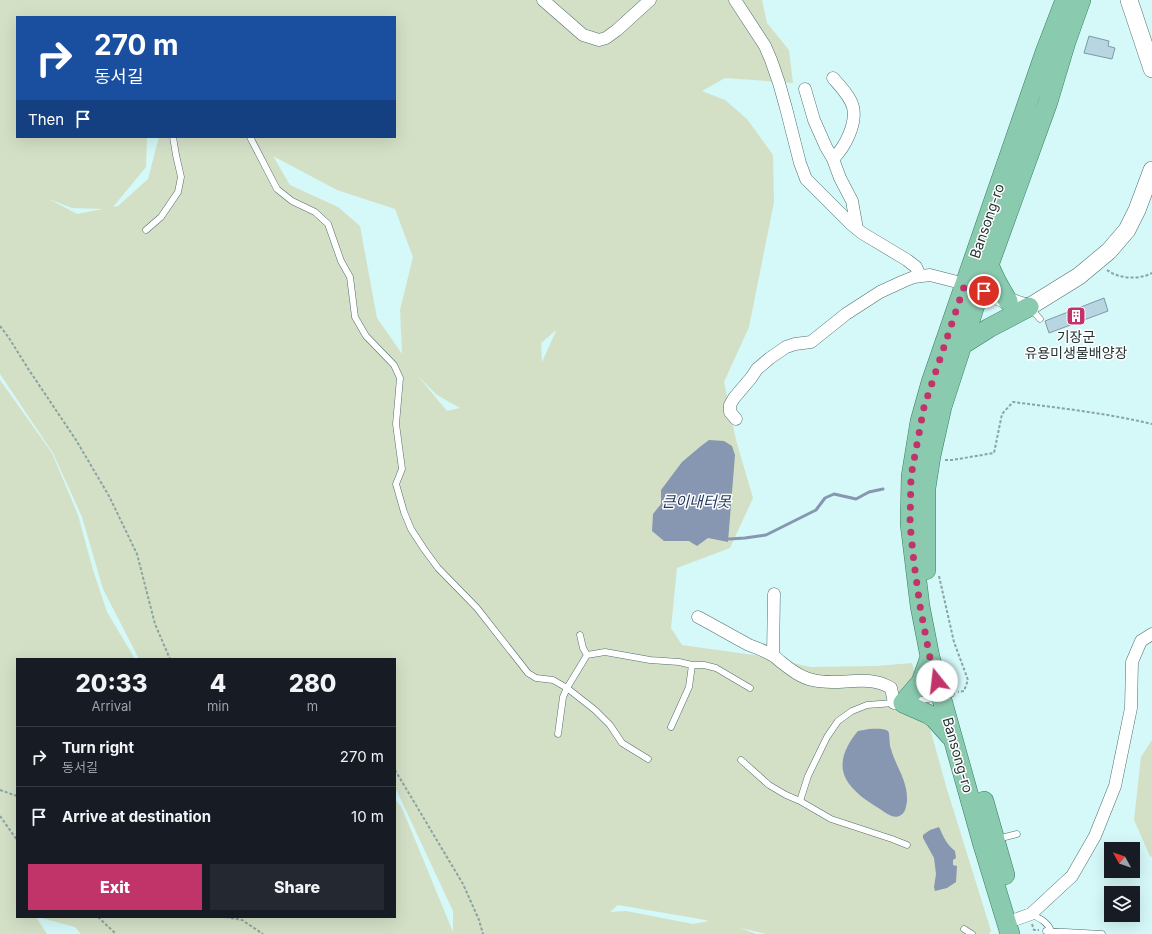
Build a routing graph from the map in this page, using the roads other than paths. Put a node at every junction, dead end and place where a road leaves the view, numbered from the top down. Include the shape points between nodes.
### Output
1 (543, 0) edge
2 (650, 0) edge
3 (735, 0) edge
4 (1065, 0) edge
5 (1081, 0) edge
6 (1129, 0) edge
7 (1152, 69) edge
8 (833, 78) dead end
9 (805, 89) dead end
10 (173, 138) edge
11 (251, 138) edge
12 (833, 159) junction
13 (1152, 170) edge
14 (857, 229) junction
15 (146, 230) dead end
16 (989, 264) junction
17 (920, 276) junction
18 (972, 287) junction
19 (1008, 301) junction
20 (1034, 313) junction
21 (949, 331) junction
22 (962, 345) junction
23 (954, 368) junction
24 (736, 419) dead end
25 (774, 594) dead end
26 (698, 617) dead end
27 (1152, 634) edge
28 (580, 635) dead end
29 (588, 655) junction
30 (773, 655) junction
31 (930, 658) junction
32 (692, 665) junction
33 (566, 688) junction
34 (750, 688) dead end
35 (946, 696) junction
36 (898, 703) junction
37 (671, 727) dead end
38 (558, 734) dead end
39 (954, 740) junction
40 (648, 759) dead end
41 (741, 760) dead end
42 (800, 801) junction
43 (1017, 834) dead end
44 (995, 839) junction
45 (906, 845) dead end
46 (1020, 925) edge
47 (964, 929) dead end
48 (972, 934) edge
49 (1102, 934) edge

1 - 2 street via 582,35 599,40 617,30
3 - 14 street via 765,46 771,60 806,179
4 - 18 main road, Bansong-ro via 1045,52
5 - 16 main road, Bansong-ro via 1048,102
6 - 7 street
8 - 12 street via 852,107 853,118 841,151
9 - 12 street via 814,120
10 - 15 lane via 181,177 178,192 161,217
11 - 33 lane via 278,189 292,201 315,212 328,224 341,261 350,277 355,317 366,336 394,365 400,378 396,424 402,469 396,484 411,529 438,568 477,608 528,673 536,678 553,680
12 - 14 street via 852,201
13 - 20 street via 1127,230 1097,262
14 - 17 street via 907,260 916,267
16 - 18 main road, Bansong-ro
16 - 19 main road
17 - 18 street via 930,274
17 - 24 street via 904,281 865,301 811,342 786,347 770,358 757,369 730,405 730,412
18 - 19 street
18 - 21 main road, Bansong-ro
18 - 22 main road, Bansong-ro
19 - 20 street
20 - 22 main road via 989,328
21 - 23 main road via 958,332 950,359
21 - 31 main road, Bansong-ro via 924,407 911,476 910,524 920,606
22 - 23 main road, Bansong-ro
23 - 35 main road, Bansong-ro via 931,456 926,488 925,522 928,602
25 - 30 street
26 - 30 street
27 - 46 street via 1141,641 1132,662 1131,708 1115,786 1096,836 1072,876
28 - 29 lane via 583,648
29 - 32 lane via 605,652
29 - 33 lane
30 - 36 street via 798,674 812,680 883,683 891,688
31 - 35 main road, Bansong-ro
31 - 36 main road via 921,682
32 - 34 lane via 716,668
32 - 37 lane via 689,687
33 - 38 lane
33 - 40 lane via 595,710 610,725 622,743
35 - 36 lane
35 - 39 main road, Bansong-ro
35 - 44 main road, Bansong-ro via 967,742
36 - 39 main road via 928,714
36 - 42 lane via 867,705 838,721 808,776
39 - 46 main road, Bansong-ro via 982,842
41 - 42 lane via 769,785
42 - 45 lane via 831,819
43 - 44 lane
44 - 46 main road, Bansong-ro
46 - 49 lane via 1039,918 1049,926 1048,931
47 - 48 lane

